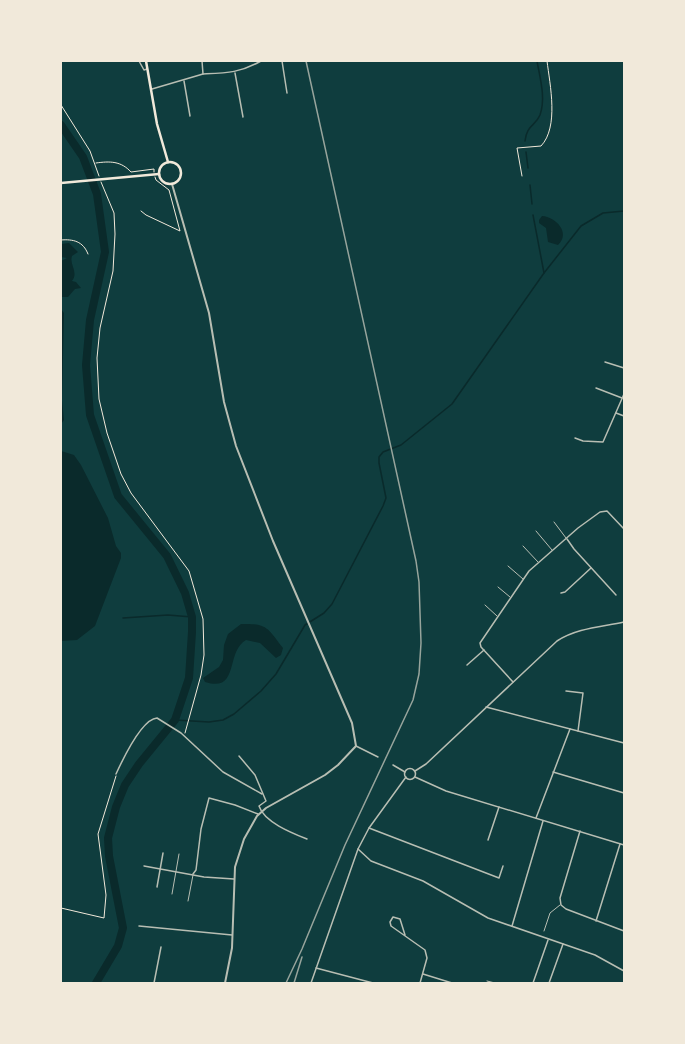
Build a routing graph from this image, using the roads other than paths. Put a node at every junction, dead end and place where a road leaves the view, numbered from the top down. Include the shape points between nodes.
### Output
1 (139, 61) edge
2 (146, 61) edge
3 (202, 61) edge
4 (261, 61) edge
5 (282, 61) edge
6 (147, 69) junction
7 (235, 73) junction
8 (203, 74) junction
9 (184, 81) junction
10 (150, 90) junction
11 (287, 93) dead end
12 (190, 116) dead end
13 (243, 117) dead end
14 (168, 162) junction
15 (160, 174) junction
16 (61, 183) edge
17 (172, 184) junction
18 (605, 362) dead end
19 (624, 368) edge
20 (596, 388) dead end
21 (624, 394) edge
22 (622, 398) junction
23 (616, 413) junction
24 (624, 416) edge
25 (575, 438) dead end
26 (554, 522) dead end
27 (624, 529) edge
28 (536, 532) dead end
29 (567, 538) junction
30 (523, 546) dead end
31 (552, 550) junction
32 (538, 562) junction
33 (508, 566) dead end
34 (591, 568) junction
35 (523, 579) junction
36 (498, 587) dead end
37 (560, 593) dead end
38 (616, 595) dead end
39 (510, 598) junction
40 (485, 605) dead end
41 (497, 616) junction
42 (624, 622) edge
43 (484, 650) junction
44 (467, 665) dead end
45 (513, 682) junction
46 (566, 690) dead end
47 (486, 707) junction
48 (570, 729) junction
49 (578, 731) junction
50 (624, 742) edge
51 (356, 746) junction
52 (239, 756) dead end
53 (378, 757) dead end
54 (393, 765) dead end
55 (415, 771) junction
56 (405, 772) junction
57 (553, 772) junction
58 (116, 774) road end
59 (415, 777) junction
60 (406, 778) junction
61 (624, 792) edge
62 (262, 794) junction
63 (499, 807) junction
64 (261, 812) junction
65 (258, 814) junction
66 (536, 818) junction
67 (543, 820) junction
68 (369, 828) junction
69 (580, 832) junction
70 (307, 839) dead end
71 (488, 840) dead end
72 (620, 844) junction
73 (624, 845) edge
74 (358, 849) junction
75 (163, 853) dead end
76 (179, 854) dead end
77 (144, 866) dead end
78 (503, 866) dead end
79 (160, 868) junction
80 (176, 871) junction
81 (193, 874) junction
82 (234, 879) junction
83 (157, 887) dead end
84 (172, 894) dead end
85 (188, 901) dead end
86 (561, 905) junction
87 (596, 921) junction
88 (139, 926) dead end
89 (512, 926) junction
90 (544, 931) dead end
91 (624, 931) edge
92 (232, 935) junction
93 (406, 935) junction
94 (548, 939) junction
95 (564, 944) junction
96 (161, 947) dead end
97 (316, 968) junction
98 (624, 971) edge
99 (422, 974) junction
100 (487, 980) dead end
101 (154, 983) edge
102 (225, 983) edge
103 (311, 983) edge
104 (373, 983) edge
105 (420, 983) edge
106 (452, 983) edge
107 (495, 983) edge
108 (533, 983) edge
109 (549, 983) edge

1 - 6 street via 144,70
2 - 6 main road
3 - 8 street
4 - 7 street via 247,70
5 - 11 street
6 - 10 main road
7 - 8 street
7 - 13 street
8 - 9 street
9 - 10 street
9 - 12 street
10 - 14 main road
14 - 15 main road via 161,167
14 - 17 main road via 177,164 181,171 180,178
15 - 16 main road
15 - 17 main road via 165,182
17 - 51 street via 209,313 230,429 266,524 351,720
18 - 19 street
20 - 22 street
21 - 22 street
22 - 23 street
23 - 24 street
23 - 25 street via 603,442
26 - 29 lane
27 - 29 street via 607,511 600,512
28 - 31 lane
29 - 31 street
29 - 34 street
30 - 32 lane
31 - 32 street
32 - 35 street
33 - 35 lane
34 - 37 street via 565,592
34 - 38 street
35 - 39 street
36 - 39 lane
39 - 41 street
40 - 41 lane
41 - 43 street via 481,640
42 - 45 street via 594,627 557,641
43 - 44 street
43 - 45 street
45 - 47 street
46 - 49 street via 584,693
47 - 48 street
47 - 55 street via 426,764
48 - 49 street
48 - 57 street
49 - 50 street
51 - 53 street
51 - 64 street via 325,775
52 - 62 street via 255,775
54 - 56 street
55 - 56 street via 411,768
55 - 59 street
56 - 60 street
57 - 61 street
57 - 66 street
58 - 62 street via 124,756 148,721 153,718 178,731 223,772
59 - 60 street
59 - 63 street via 446,791
60 - 68 street
62 - 64 street via 266,801 259,806
63 - 66 street
63 - 71 street
64 - 65 street
64 - 70 street via 283,828
65 - 81 street via 209,798 201,829 196,870
65 - 82 street via 238,854
66 - 67 street
67 - 69 street
67 - 89 street
68 - 74 street
68 - 78 street via 499,878
69 - 72 street
69 - 86 street via 560,898
72 - 73 street
72 - 87 street
74 - 89 street via 371,861 423,880 477,912
74 - 97 street
75 - 79 street
76 - 80 lane
77 - 79 street
79 - 80 street
79 - 83 street
80 - 81 street
80 - 84 lane
81 - 82 street
81 - 85 lane
82 - 92 street
86 - 87 street
86 - 90 lane via 550,913
87 - 91 street
88 - 92 street
89 - 94 street
92 - 102 street
93 - 93 street via 391,926 393,917 400,919
93 - 99 street via 425,950 427,958
94 - 95 street
94 - 108 street
95 - 98 street via 595,955
95 - 109 street
96 - 101 street
97 - 103 street
97 - 104 street
99 - 105 street
99 - 106 street
100 - 107 lane

